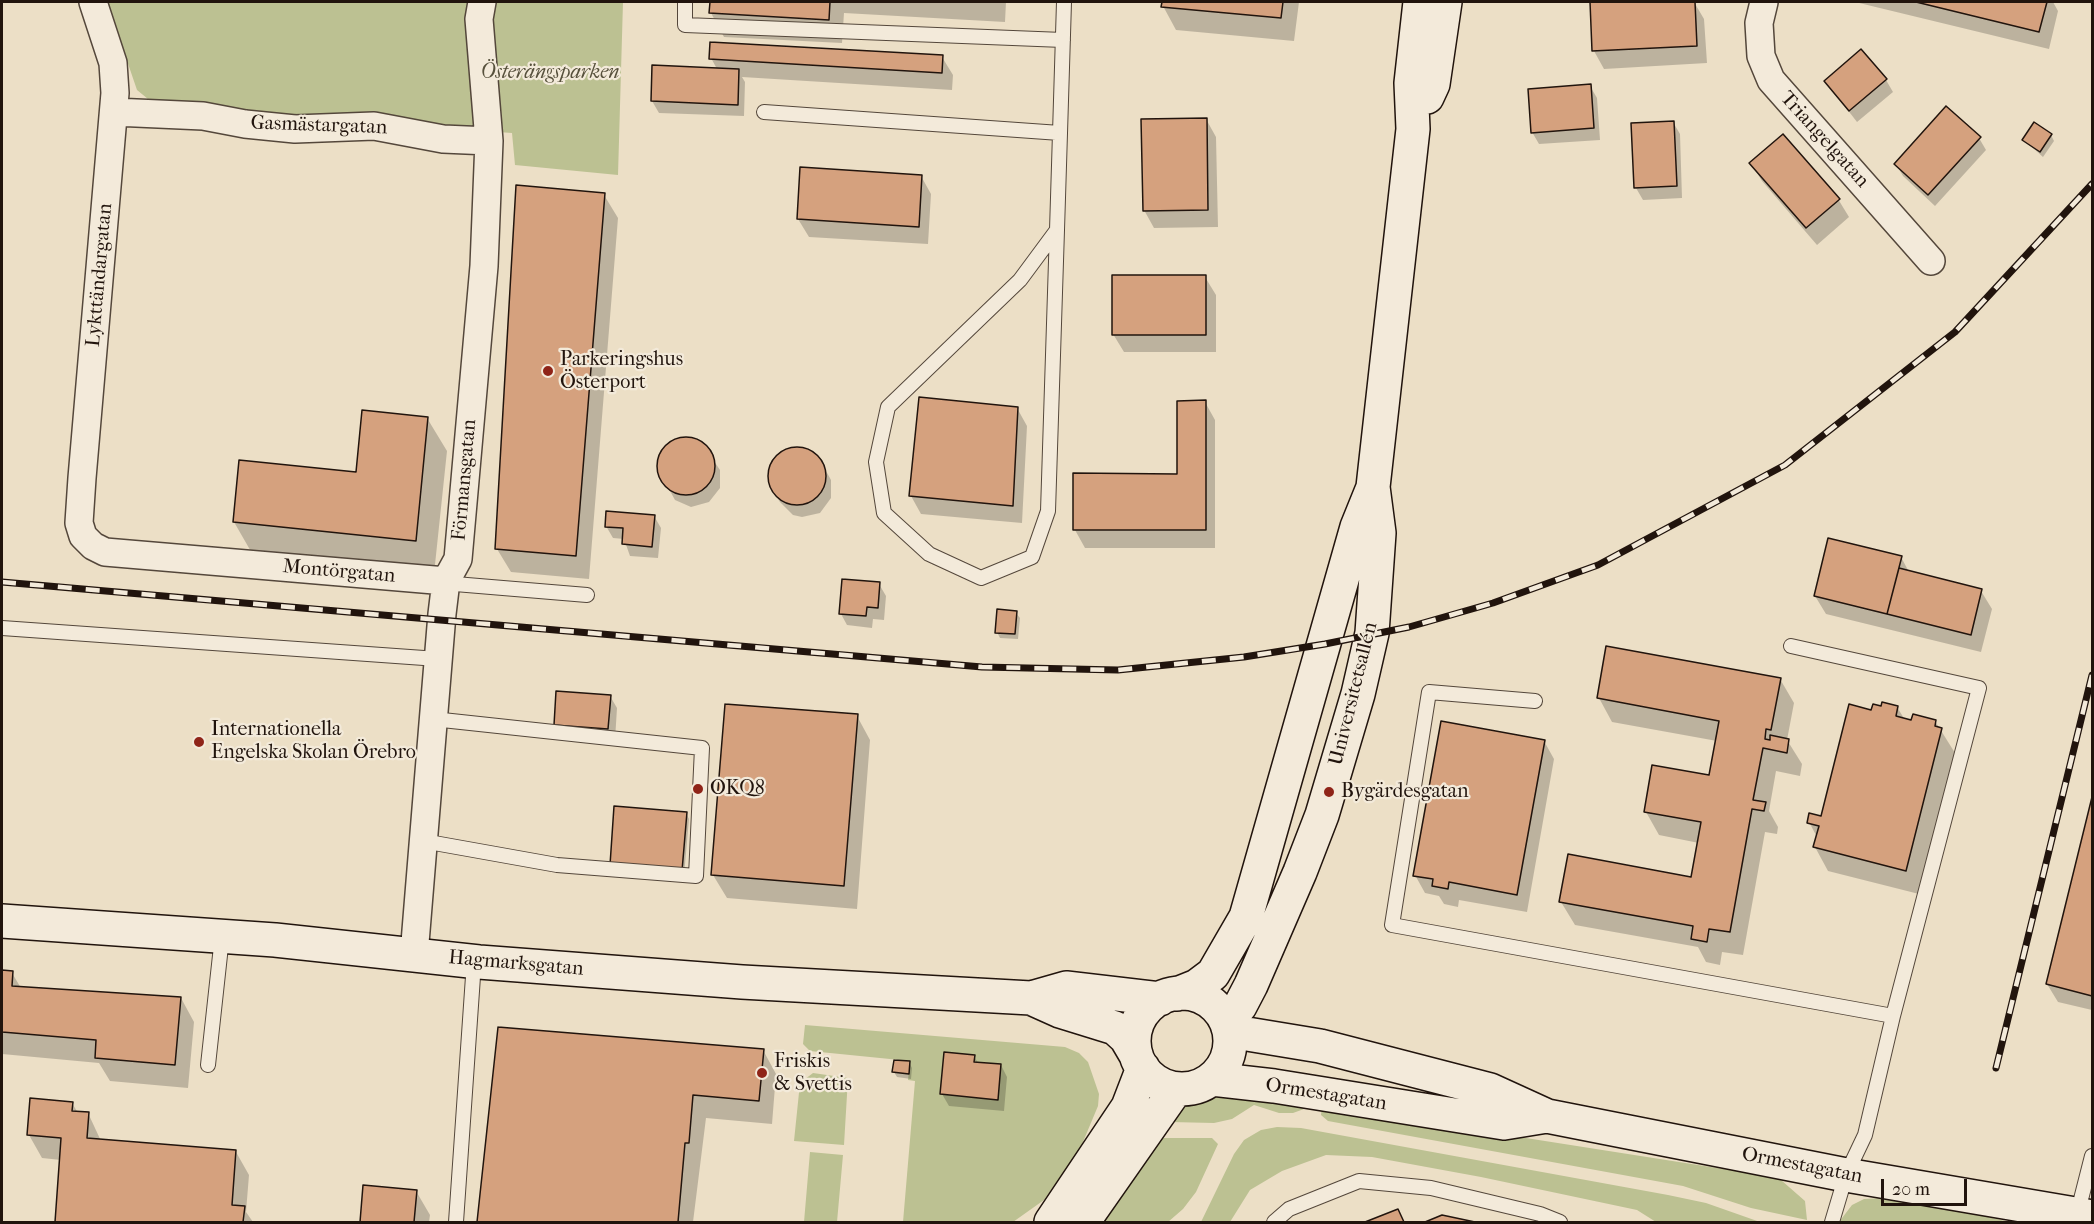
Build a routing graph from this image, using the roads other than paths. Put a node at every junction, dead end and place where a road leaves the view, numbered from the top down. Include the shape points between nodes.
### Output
1 (93, 2) edge
2 (482, 2) edge
3 (686, 2) edge
4 (1064, 2) edge
5 (1420, 2) edge
6 (1445, 2) edge
7 (1764, 2) edge
8 (1063, 40) junction
9 (114, 112) junction
10 (764, 112) dead end
11 (1413, 129) junction
12 (1060, 133) junction
13 (489, 141) junction
14 (1057, 230) junction
15 (1931, 261) dead end
16 (1373, 487) junction
17 (93, 546) joint
18 (446, 581) junction
19 (587, 595) dead end
20 (2, 628) edge
21 (1791, 646) dead end
22 (438, 659) junction
23 (1535, 701) dead end
24 (433, 719) junction
25 (423, 841) junction
26 (2, 921) edge
27 (222, 937) junction
28 (414, 955) junction
29 (474, 962) junction
30 (1168, 996) junction
31 (1031, 998) junction
32 (1893, 1016) junction
33 (1228, 1027) junction
34 (1139, 1062) junction
35 (208, 1065) dead end
36 (1212, 1079) junction
37 (1176, 1089) junction
38 (1547, 1116) junction
39 (2092, 1156) edge
40 (1846, 1174) junction
41 (2085, 1216) edge
42 (456, 1222) edge
43 (1051, 1222) edge
44 (1083, 1222) edge
45 (1274, 1222) edge
46 (1560, 1222) edge
47 (1832, 1222) edge

1 - 9 street, Lykttändargatan via 112,63
2 - 13 street, Förmansgatan via 479,19
3 - 8 lane via 685,25
4 - 8 lane
5 - 11 street, Universitetsallén via 1411,83
6 - 11 street, Universitetsallén via 1433,84
7 - 15 street, Triangelgatan via 1759,23 1761,56 1771,80
8 - 12 lane
9 - 13 street, Gasmästargatan via 203,116 295,129 374,126 443,139
9 - 17 street, Lykttändargatan via 79,523 83,536
10 - 12 lane
11 - 16 street, Universitetsallén
12 - 14 lane
13 - 18 street, Förmansgatan via 484,267 465,490 458,559
14 - 14 lane via 1048,511 1032,556 981,578 929,554 884,513 876,462 885,418 888,407 1020,280
16 - 30 street, Universitetsallén via 1357,527 1246,917 1213,974 1197,986
16 - 33 street, Universitetsallén via 1379,533 1375,600 1358,694 1322,815 1300,872 1251,985
17 - 18 street, Montörgatan via 105,552
18 - 19 lane, Montörgatan
18 - 22 street, Förmansgatan
20 - 22 lane
21 - 32 lane via 1979,688
22 - 24 street, Förmansgatan
23 - 32 lane via 1429,692 1392,925
24 - 25 street, Förmansgatan
24 - 25 lane via 702,747 696,876 556,865
25 - 28 street, Förmansgatan
26 - 27 street, Hagmarksgatan
27 - 28 street, Hagmarksgatan
27 - 35 lane
28 - 29 street, Hagmarksgatan
29 - 31 street, Hagmarksgatan
29 - 42 lane
30 - 31 street, Hagmarksgatan via 1066,988
30 - 33 street via 1189,994 1207,1001 1221,1012
30 - 34 street via 1147,1009 1138,1022 1134,1039
31 - 34 street, Hagmarksgatan via 1115,1028 1126,1038
32 - 40 lane via 1865,1135
33 - 36 street via 1227,1058
33 - 38 street, Ormestagatan via 1479,1087
34 - 37 street via 1159,1083
34 - 43 street via 1128,1107
36 - 37 street via 1195,1087
36 - 38 street, Ormestagatan via 1503,1123
37 - 44 street
38 - 40 street, Ormestagatan
39 - 41 lane
40 - 41 street, Ormestagatan
40 - 47 lane
45 - 46 lane via 1289,1209 1359,1181 1431,1188

